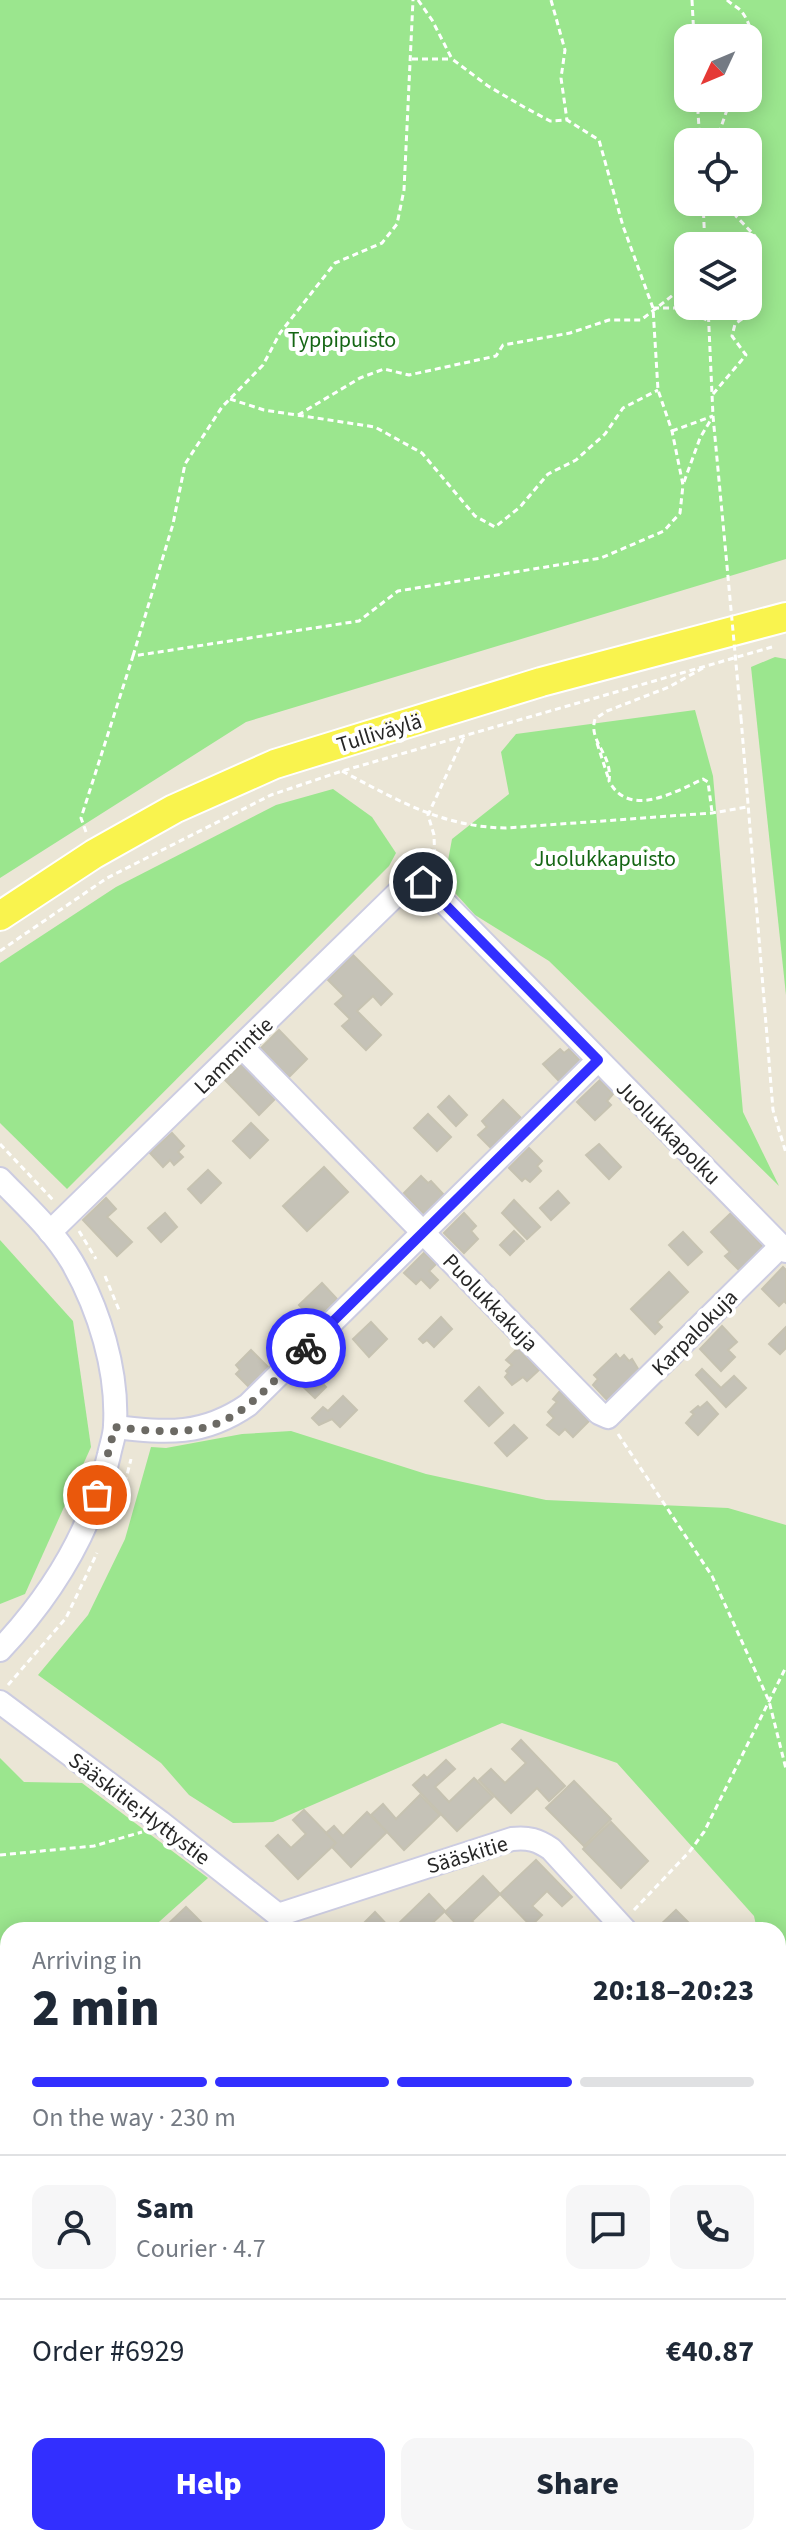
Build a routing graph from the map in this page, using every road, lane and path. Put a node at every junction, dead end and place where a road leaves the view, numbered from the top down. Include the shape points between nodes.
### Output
1 (415, 0) edge
2 (551, 0) edge
3 (692, 0) edge
4 (727, 0) edge
5 (693, 24) edge
6 (746, 24) edge
7 (410, 59) junction
8 (452, 59) junction
9 (567, 120) junction
10 (736, 216) edge
11 (751, 232) edge
12 (674, 294) edge
13 (653, 308) junction
14 (741, 320) edge
15 (709, 321) joint
16 (658, 390) junction
17 (713, 394) junction
18 (230, 399) junction
19 (298, 415) junction
20 (713, 416) junction
21 (672, 431) junction
22 (683, 485) junction
23 (786, 617) edge
24 (771, 648) dead end
25 (133, 656) junction
26 (710, 664) junction
27 (464, 737) junction
28 (342, 771) junction
29 (747, 807) junction
30 (712, 813) junction
31 (428, 815) junction
32 (94, 854) junction
33 (416, 879) joint
34 (436, 894) junction
35 (0, 916) edge
36 (0, 951) edge
37 (242, 1047) junction
38 (598, 1060) junction
39 (0, 1144) edge
40 (786, 1153) edge
41 (0, 1179) edge
42 (68, 1214) junction
43 (50, 1232) junction
44 (423, 1232) junction
45 (784, 1248) edge
46 (121, 1317) dead end
47 (608, 1417) junction
48 (126, 1428) junction
49 (121, 1494) dead end
50 (99, 1549) dead end
51 (0, 1650) edge
52 (786, 1667) edge
53 (3, 1695) edge
54 (769, 1701) junction
55 (786, 1769) edge
56 (160, 1822) junction
57 (0, 1855) edge
58 (272, 1922) edge
59 (276, 1922) edge
60 (617, 1922) edge
61 (626, 1922) edge
62 (525, 2546) edge
63 (533, 2546) edge

1 - 7 path
1 - 8 path
2 - 9 path via 565,50 561,78
3 - 5 path
4 - 6 path
7 - 8 path
7 - 18 path via 404,190 397,224 382,243 335,263 280,333 263,365
8 - 9 path via 550,121
9 - 13 path via 599,140
10 - 11 path
12 - 13 path
13 - 15 path via 680,308
13 - 16 path
13 - 19 path via 641,320 609,320 503,345 496,356 446,368 409,375 384,369
14 - 17 path via 732,336 746,355
15 - 17 path
16 - 19 path via 623,408 605,434 576,460 548,474 495,527 475,516 422,453 375,427
16 - 21 path
17 - 20 path
18 - 19 path
18 - 25 path via 185,464 173,524
20 - 21 path
20 - 22 path
20 - 29 path, bridge
21 - 22 path
22 - 25 path via 680,513 664,531 601,558 398,591 359,621
23 - 32 main road, Tulliväylä via 541,682 275,764 174,809
24 - 26 path
25 - 32 path via 81,818
26 - 27 path
26 - 30 path via 607,711 595,719 593,732 606,754 609,781 620,795 647,801 703,779 708,782
27 - 28 path
27 - 31 path
28 - 31 path
28 - 36 path via 271,795 107,878
29 - 30 path
29 - 40 path via 773,1110
30 - 31 path via 506,828 480,828
31 - 34 path
32 - 35 main road, Tulliväylä
33 - 34 street, Juolukkapolku
33 - 37 street, Lammintie
34 - 38 street, Juolukkapolku
37 - 42 street, Lammintie
37 - 44 street, Puolukkakuja
38 - 44 street
38 - 45 street, Juolukkapolku
39 - 42 path
41 - 43 street
42 - 43 street, Lammintie
42 - 46 path via 90,1247
43 - 48 street via 90,1299
44 - 47 street, Puolukkakuja
44 - 48 street via 248,1405 225,1421 167,1432
45 - 47 street, Karpalokuja
47 - 54 path via 712,1576
48 - 49 path via 130,1468
48 - 51 street via 70,1558
50 - 53 path via 66,1618
52 - 54 path
53 - 56 street, Sääskitie;Hyttystie
54 - 55 path
54 - 61 path via 704,1832
56 - 57 path via 94,1846
56 - 58 street, Sääskitie;Hyttystie
59 - 60 street, Sääskitie via 526,1837 551,1849
62 - 63 path

